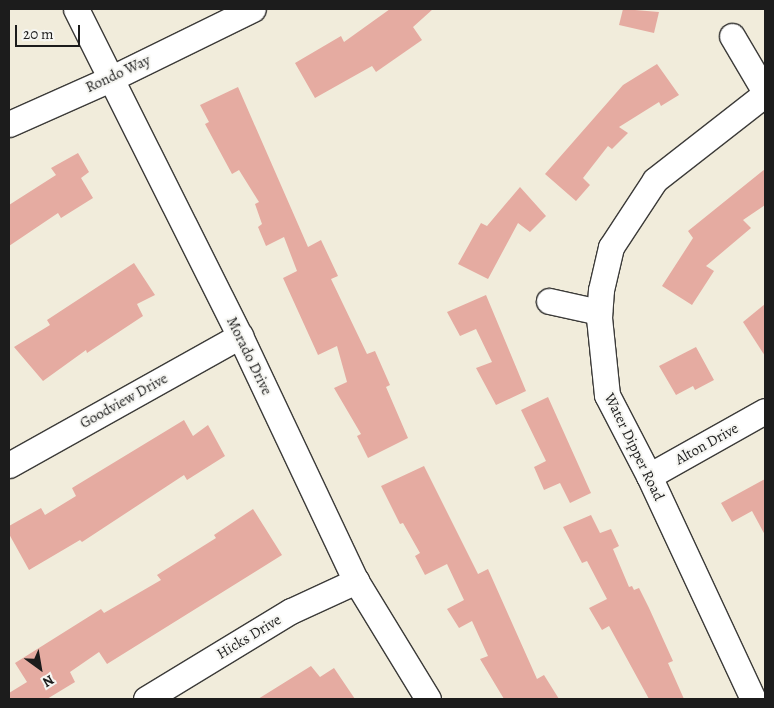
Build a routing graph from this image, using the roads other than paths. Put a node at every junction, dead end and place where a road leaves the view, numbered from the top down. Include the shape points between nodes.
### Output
1 (76, 9) edge
2 (253, 9) edge
3 (732, 36) dead end
4 (110, 79) junction
5 (765, 93) edge
6 (9, 124) edge
7 (549, 301) dead end
8 (599, 312) junction
9 (240, 336) junction
10 (765, 411) edge
11 (9, 466) edge
12 (649, 476) junction
13 (356, 581) junction
14 (146, 699) edge
15 (428, 699) edge
16 (753, 699) edge

1 - 4 street, Morado Drive
2 - 4 street, Rondo Way
3 - 5 street
4 - 6 street, Rondo Way
4 - 9 street, Morado Drive
5 - 8 street, Water Dipper Road via 655,180 611,247
7 - 8 street
8 - 12 street, Water Dipper Road via 607,395
9 - 11 street, Goodview Drive
9 - 13 street, Morado Drive
10 - 12 street, Alton Drive
12 - 16 street, Water Dipper Road
13 - 14 street, Hicks Drive via 291,611
13 - 15 street, Morado Drive

